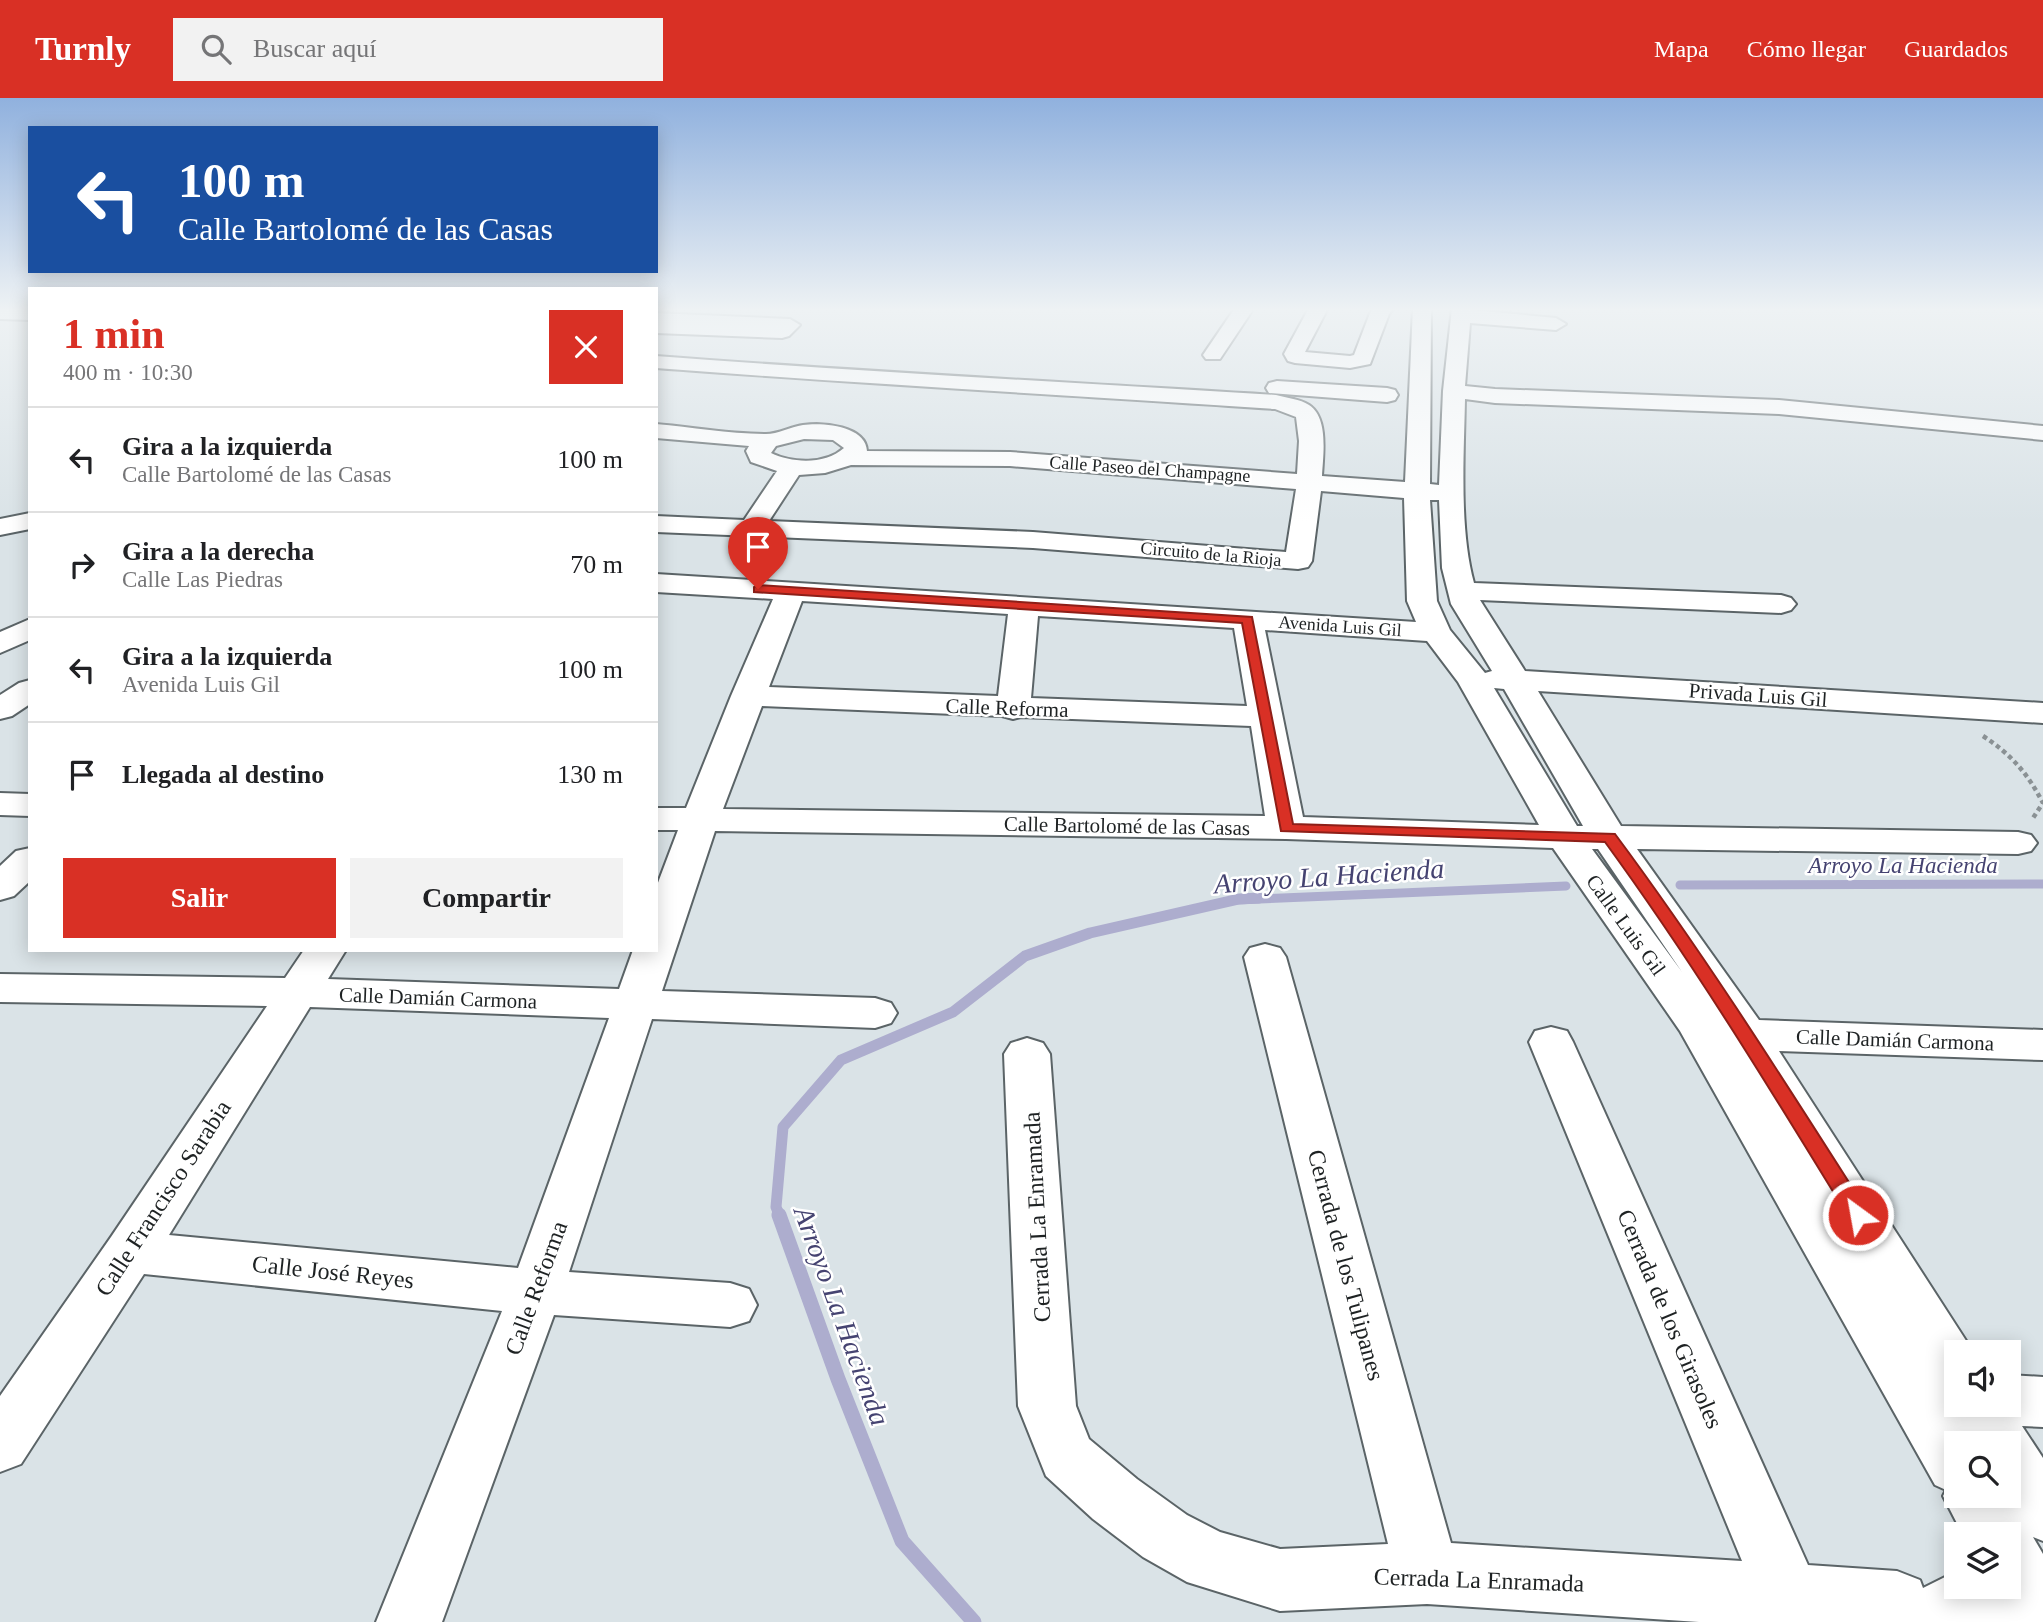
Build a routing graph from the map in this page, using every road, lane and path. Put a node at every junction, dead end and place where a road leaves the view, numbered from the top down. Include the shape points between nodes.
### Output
1 (876, 379) edge
2 (879, 379) edge
3 (1427, 379) edge
4 (1455, 379) edge
5 (1277, 387) junction
6 (1454, 391) junction
7 (1387, 394) dead end
8 (658, 431) edge
9 (832, 433) junction
10 (2043, 433) edge
11 (658, 444) edge
12 (763, 446) junction
13 (852, 451) junction
14 (792, 467) junction
15 (1309, 476) junction
16 (1434, 486) junction
17 (28, 522) edge
18 (658, 524) edge
19 (0, 527) edge
20 (752, 527) junction
21 (658, 583) edge
22 (791, 591) junction
23 (1462, 592) junction
24 (1781, 604) dead end
25 (1024, 606) junction
26 (1248, 620) junction
27 (28, 629) edge
28 (1436, 632) junction
29 (0, 645) edge
30 (1473, 678) junction
31 (1515, 680) junction
32 (28, 691) edge
33 (747, 696) junction
34 (1936, 706) junction
35 (0, 709) edge
36 (1013, 709) junction
37 (2043, 713) edge
38 (1266, 717) junction
39 (0, 804) edge
40 (28, 805) edge
41 (658, 819) edge
42 (700, 820) junction
43 (1286, 828) junction
44 (1565, 838) junction
45 (1609, 838) junction
46 (2018, 843) joint
47 (28, 861) edge
48 (0, 888) edge
49 (658, 939) edge
50 (323, 952) edge
51 (653, 952) edge
52 (1265, 957) dead end
53 (0, 988) edge
54 (295, 992) junction
55 (635, 1006) junction
56 (875, 1013) dead end
57 (1746, 1035) junction
58 (1551, 1042) dead end
59 (2043, 1045) edge
60 (1027, 1054) dead end
61 (130, 1252) junction
62 (536, 1292) junction
63 (730, 1305) dead end
64 (1944, 1354) edge
65 (2021, 1401) edge
66 (2043, 1402) edge
67 (0, 1445) edge
68 (1944, 1445) edge
69 (2021, 1476) edge
70 (2043, 1512) edge
71 (1427, 1573) junction
72 (2032, 1591) edge
73 (1788, 1595) junction
74 (1896, 1611) edge
75 (409, 1622) edge

1 - 9 street
2 - 5 street, Circuito de la Rioja
3 - 16 street, Calle Luis Gil
4 - 6 street, Calle Luis Gil
5 - 7 street
5 - 15 street, Circuito de la Rioja via 1308,416
6 - 10 street via 1779,407
6 - 16 street, Calle Luis Gil
8 - 12 street
9 - 12 street via 804,432
9 - 13 street via 852,440
11 - 12 street
12 - 14 street via 767,462
13 - 14 street via 824,466
13 - 15 street, Calle Paseo del Champagne
14 - 20 street
15 - 16 street, Calle Paseo del Champagne
15 - 20 street, Circuito de la Rioja via 1298,561 1033,540
16 - 23 street, Calle Luis Gil
16 - 28 street, Calle Luis Gil via 1422,601
17 - 19 street
18 - 20 street, Circuito de la Rioja
21 - 22 street, Avenida Luis Gil
22 - 25 street, Avenida Luis Gil
22 - 33 street
23 - 24 street
23 - 31 street, Calle Luis Gil
25 - 26 street, Avenida Luis Gil
25 - 36 street
26 - 28 street, Avenida Luis Gil
26 - 38 street
27 - 29 street
28 - 30 street, Calle Luis Gil
30 - 31 street, Privada Luis Gil
30 - 44 street, Calle Luis Gil
31 - 34 street, Privada Luis Gil
31 - 45 street, Calle Luis Gil
32 - 35 street
33 - 36 street, Calle Reforma
33 - 42 street
34 - 37 street, Privada Luis Gil
34 - 46 path via 2005,749 2027,772 2043,803
36 - 38 street, Calle Reforma
38 - 43 street
39 - 40 street
41 - 42 street, Calle Bartolomé de las Casas
42 - 43 street, Calle Bartolomé de las Casas
42 - 49 street
43 - 44 street, Calle Bartolomé de las Casas
44 - 45 street, Calle Bartolomé de las Casas
44 - 68 street, Calle Luis Gil via 1698,1024
45 - 46 street, Calle Bartolomé de las Casas
45 - 57 street, Calle Luis Gil
47 - 48 street
50 - 54 street, Calle Francisco Sarabia
51 - 55 street, Calle Reforma
52 - 71 street, Cerrada de los Tulipanes
53 - 54 street, Calle Damián Carmona
54 - 55 street, Calle Damián Carmona
54 - 61 street, Calle Francisco Sarabia
55 - 56 street, Calle Damián Carmona
55 - 62 street, Calle Reforma
57 - 59 street, Calle Damián Carmona
57 - 64 street, Calle Luis Gil
58 - 73 street, Cerrada de los Girasoles
60 - 71 street, Cerrada La Enramada via 1047,1406 1068,1457 1165,1536 1209,1560 1280,1580
61 - 62 street, Calle José Reyes
61 - 67 street, Calle Francisco Sarabia
62 - 63 street, Calle José Reyes
62 - 75 street, Calle Reforma
65 - 66 street
69 - 70 street
71 - 73 street, Cerrada La Enramada
72 - 74 street, Cerrada La Enramada via 2009,1608
73 - 74 street, Cerrada La Enramada

